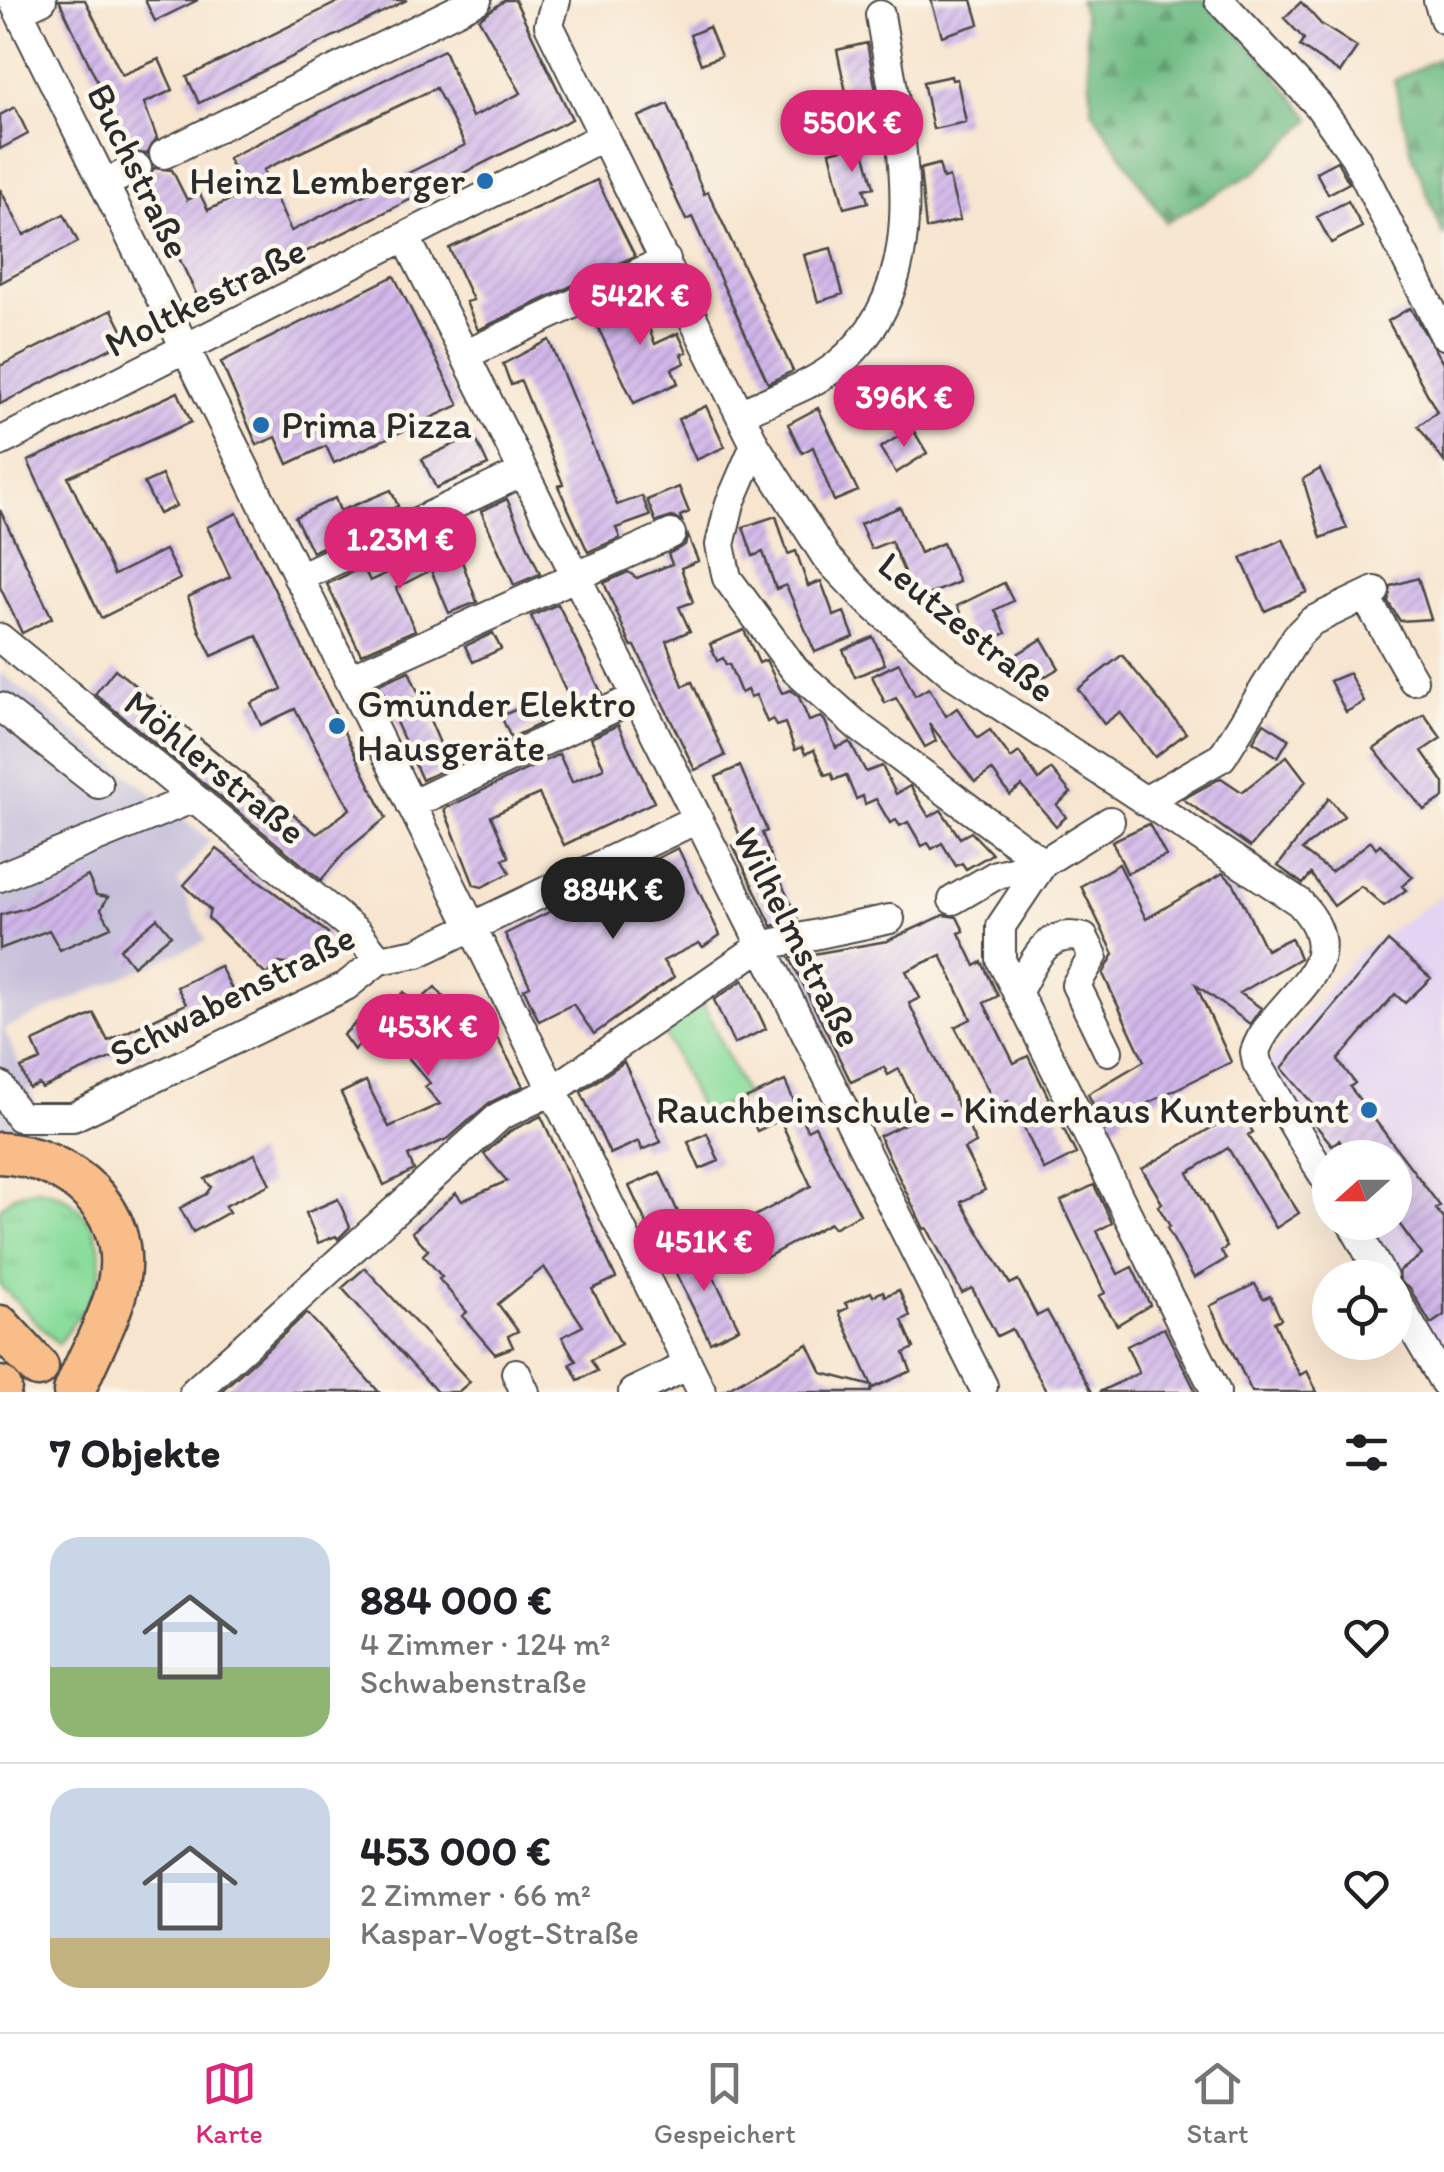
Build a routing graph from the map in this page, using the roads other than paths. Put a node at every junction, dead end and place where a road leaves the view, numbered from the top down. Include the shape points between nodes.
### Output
1 (477, 0) edge
2 (556, 0) edge
3 (1219, 0) edge
4 (1438, 0) edge
5 (24, 4) edge
6 (880, 15) dead end
7 (1444, 19) edge
8 (604, 136) junction
9 (164, 154) dead end
10 (137, 168) dead end
11 (104, 184) junction
12 (406, 238) junction
13 (666, 260) junction
14 (1444, 335) edge
15 (186, 350) junction
16 (464, 355) junction
17 (740, 414) junction
18 (0, 442) edge
19 (755, 445) junction
20 (524, 472) junction
21 (671, 534) dead end
22 (574, 574) junction
23 (298, 578) junction
24 (3, 647) edge
25 (348, 679) junction
26 (1414, 680) dead end
27 (636, 697) junction
28 (0, 707) edge
29 (98, 784) dead end
30 (194, 798) junction
31 (1145, 801) junction
32 (411, 805) junction
33 (697, 819) junction
34 (1110, 821) dead end
35 (1043, 863) junction
36 (0, 876) edge
37 (953, 900) dead end
38 (890, 918) dead end
39 (471, 927) junction
40 (761, 946) junction
41 (379, 960) junction
42 (1017, 993) junction
43 (1108, 1052) dead end
44 (0, 1086) edge
45 (552, 1091) junction
46 (0, 1153) edge
47 (1312, 1156) edge
48 (71, 1175) junction
49 (0, 1182) edge
50 (0, 1326) edge
51 (1412, 1327) edge
52 (93, 1343) junction
53 (687, 1366) junction
54 (44, 1380) edge
55 (1444, 1382) edge
56 (983, 1386) dead end
57 (74, 1392) edge
58 (194, 1392) edge
59 (633, 1392) edge
60 (702, 1392) edge
61 (1216, 1392) edge

1 - 9 street
2 - 8 street, Leutzestraße via 550,25
3 - 14 street via 1318,106 1355,158
4 - 7 street
5 - 11 street, Buchstraße
6 - 17 street via 904,159 901,267 862,342 832,369
8 - 12 street, Moltkestraße
8 - 13 street, Leutzestraße
10 - 11 street
11 - 15 street, Buchstraße
12 - 15 street, Moltkestraße
12 - 16 street, Wilhelmstraße
13 - 16 street
13 - 17 street, Leutzestraße
15 - 18 street, Moltkestraße
15 - 23 street, Buchstraße
16 - 20 street, Wilhelmstraße
17 - 19 street, Leutzestraße
19 - 31 street, Leutzestraße via 826,557 867,600 1006,712
19 - 35 street via 720,545 727,578 795,670
20 - 22 street, Wilhelmstraße
20 - 23 street
21 - 22 street
22 - 25 street
22 - 27 street, Wilhelmstraße
23 - 25 street, Buchstraße
24 - 30 street, Möhlerstraße
25 - 32 street, Buchstraße
26 - 31 street via 1370,594 1312,621 1297,636 1222,757
27 - 32 street
27 - 33 street, Wilhelmstraße
28 - 29 street
30 - 36 street
30 - 41 street, Möhlerstraße via 357,932
31 - 47 street, Leutzestraße via 1312,916 1320,954 1315,972 1258,1042 1257,1062
32 - 39 street, Buchstraße
33 - 39 street, Schwabenstraße
33 - 40 street, Wilhelmstraße
34 - 35 street
35 - 37 street via 996,875
35 - 42 street via 1008,913 998,941
38 - 40 street
39 - 41 street, Schwabenstraße via 417,953
39 - 45 street, Buchstraße
40 - 45 street
40 - 56 street, Wilhelmstraße
41 - 44 street, Schwabenstraße via 346,986 73,1117 19,1116
42 - 43 street via 1053,939 1067,933 1084,938 1093,956 1076,985
42 - 61 street
45 - 53 street, Buchstraße
45 - 58 street via 500,1116
46 - 48 highway via 28,1156
48 - 49 highway via 46,1172
48 - 52 highway via 99,1199 120,1246 117,1288
50 - 54 highway
51 - 55 street
52 - 54 highway
52 - 57 highway
53 - 59 street
53 - 60 street, Buchstraße

